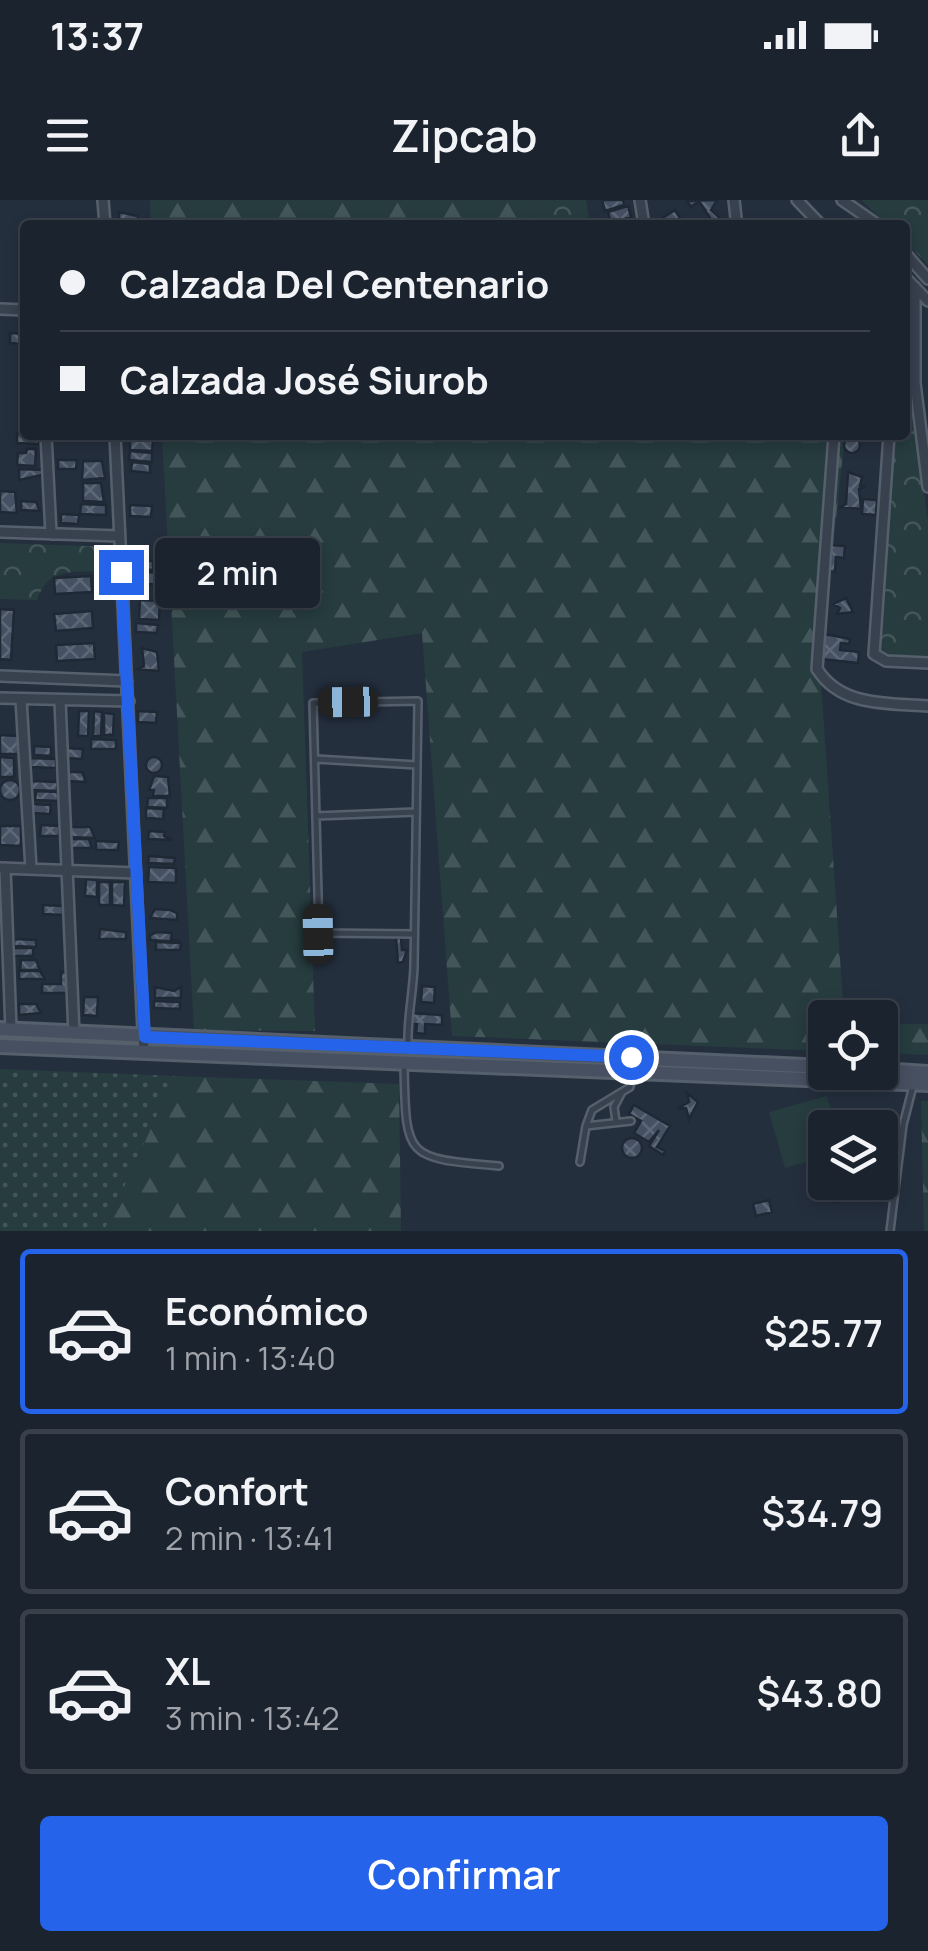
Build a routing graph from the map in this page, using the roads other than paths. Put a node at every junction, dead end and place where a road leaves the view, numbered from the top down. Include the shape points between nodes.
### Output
1 (734, 200) edge
2 (797, 200) edge
3 (842, 200) edge
4 (736, 218) dead end
5 (816, 220) edge
6 (871, 220) edge
7 (910, 259) edge
8 (928, 279) edge
9 (910, 282) edge
10 (915, 287) junction
11 (928, 301) edge
12 (46, 440) edge
13 (115, 440) edge
14 (834, 440) edge
15 (889, 440) edge
16 (928, 487) edge
17 (0, 532) edge
18 (51, 534) junction
19 (119, 536) junction
20 (928, 663) edge
21 (0, 676) edge
22 (127, 681) junction
23 (0, 698) edge
24 (20, 699) junction
25 (60, 701) junction
26 (128, 701) junction
27 (928, 706) edge
28 (316, 759) junction
29 (417, 765) junction
30 (416, 812) junction
31 (316, 816) junction
32 (2, 868) edge
33 (31, 869) junction
34 (66, 870) junction
35 (136, 872) junction
36 (414, 934) junction
37 (5, 1029) edge
38 (74, 1034) junction
39 (145, 1037) junction
40 (0, 1046) edge
41 (408, 1047) junction
42 (144, 1053) junction
43 (404, 1064) junction
44 (808, 1066) edge
45 (632, 1071) junction
46 (898, 1074) edge
47 (923, 1079) edge
48 (622, 1092) junction
49 (616, 1121) junction
50 (631, 1121) dead end
51 (586, 1126) junction
52 (580, 1162) dead end
53 (499, 1166) dead end
54 (890, 1231) edge

1 - 4 street
2 - 5 street
3 - 6 street
7 - 8 street
9 - 10 street
10 - 11 street
10 - 16 street via 915,383
12 - 18 street
13 - 19 street
14 - 27 street via 816,657 827,685 846,698
15 - 20 street via 874,654 886,662
17 - 18 street
18 - 19 street
19 - 22 street
21 - 22 street
22 - 26 street
23 - 24 street
24 - 25 street
24 - 33 street
25 - 26 street
25 - 34 street
26 - 35 street
28 - 29 lane
28 - 29 lane via 313,703 418,702
28 - 31 lane
29 - 30 lane
30 - 31 lane
30 - 36 lane
31 - 36 lane via 318,934
32 - 33 street
32 - 37 street
33 - 34 street
34 - 35 street
34 - 38 street
35 - 39 street
36 - 41 lane
37 - 38 main road
38 - 39 main road
39 - 41 main road
39 - 42 street
40 - 42 main road
41 - 43 lane
41 - 44 main road
42 - 43 main road
43 - 45 main road
43 - 53 lane via 406,1132 420,1150 439,1161
45 - 47 main road
45 - 48 lane
46 - 47 main road
47 - 54 lane via 902,1126
48 - 49 lane
48 - 51 lane via 592,1110
49 - 50 lane
49 - 51 lane
51 - 52 lane

